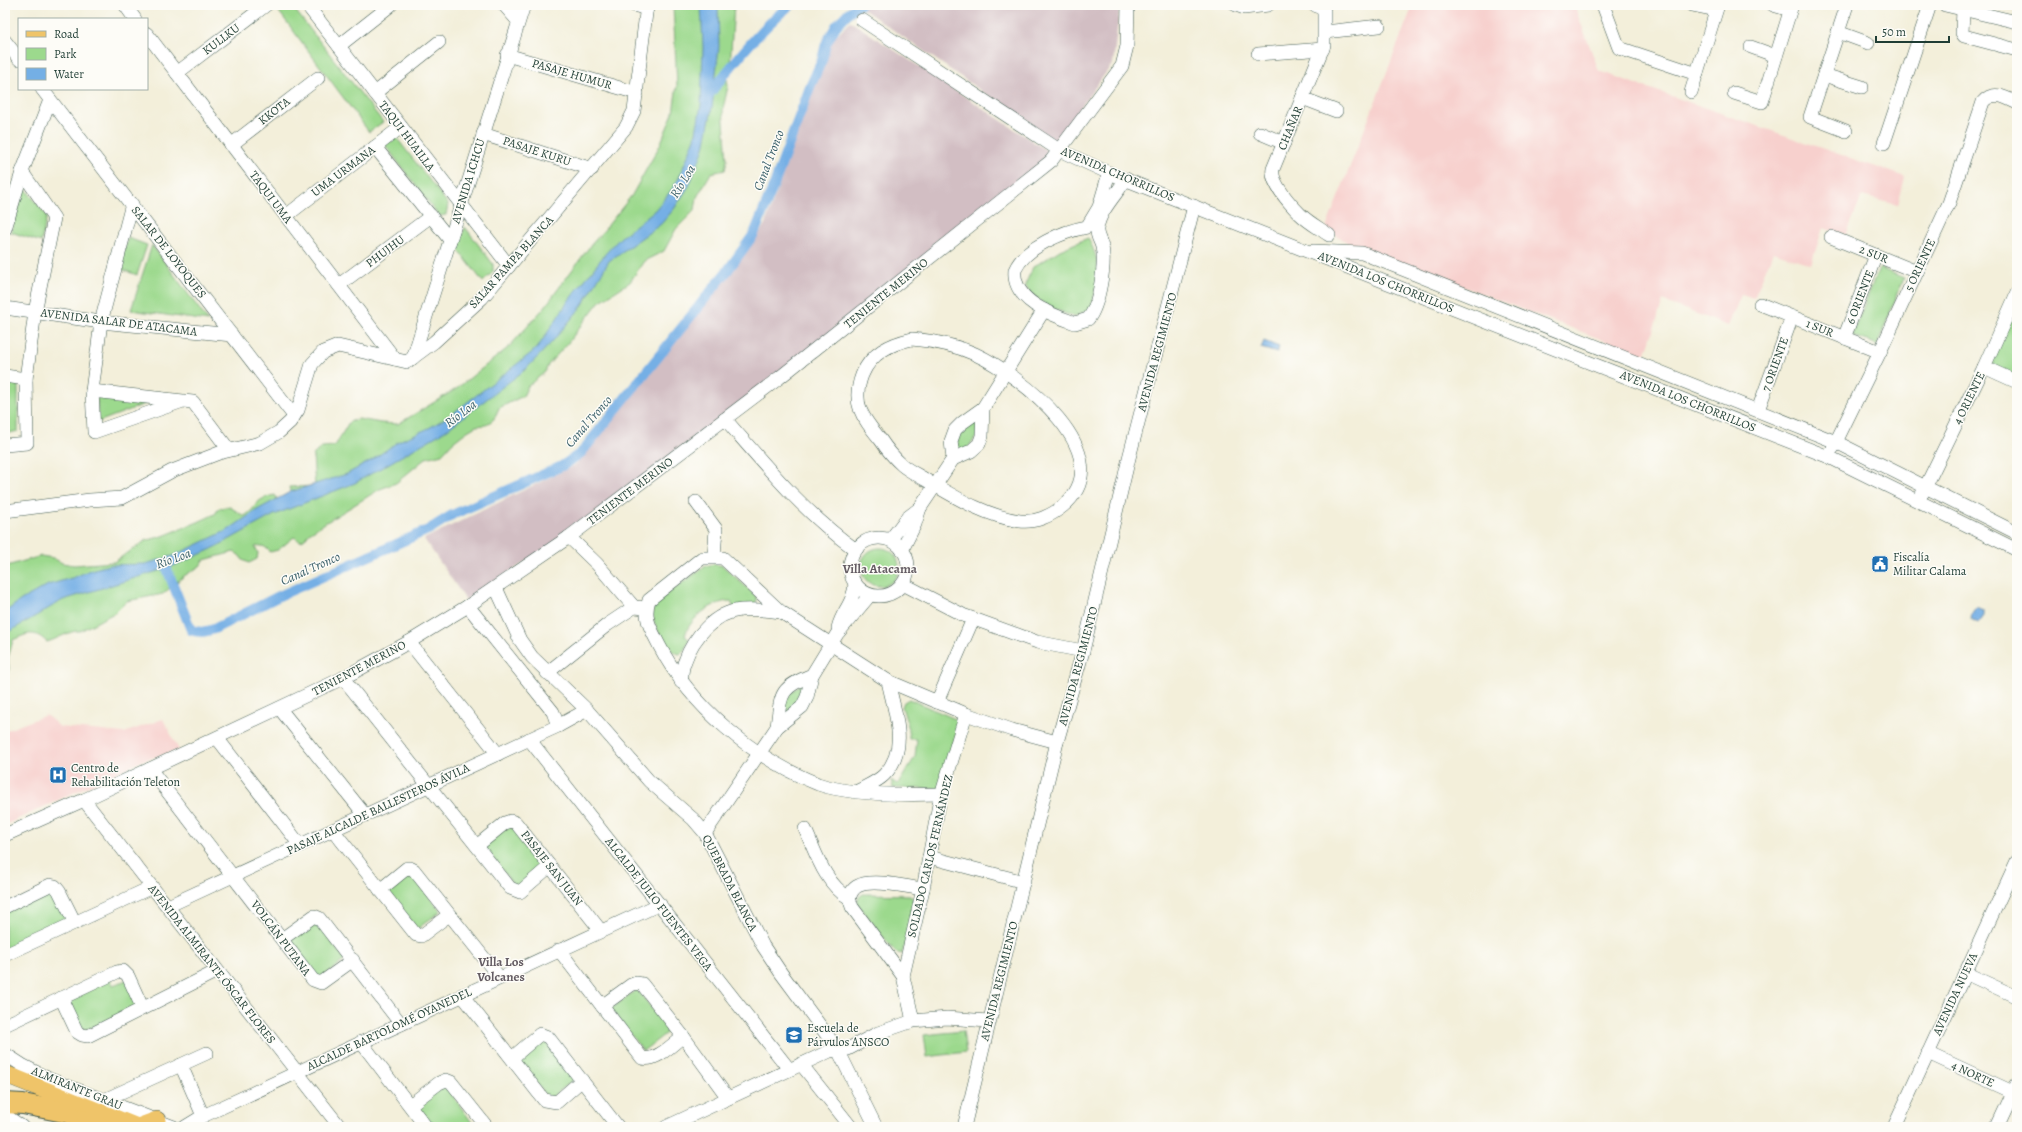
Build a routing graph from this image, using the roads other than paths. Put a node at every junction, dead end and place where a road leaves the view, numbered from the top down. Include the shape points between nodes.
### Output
1 (124, 5) edge
2 (266, 5) edge
3 (307, 5) edge
4 (391, 5) edge
5 (504, 5) edge
6 (524, 5) edge
7 (634, 5) edge
8 (1128, 5) edge
9 (1236, 5) edge
10 (1268, 5) edge
11 (1315, 5) edge
12 (1603, 5) edge
13 (1692, 5) edge
14 (1773, 5) edge
15 (1846, 5) edge
16 (1930, 5) edge
17 (1945, 5) edge
18 (647, 7) edge
19 (1717, 8) edge
20 (1791, 8) edge
21 (1963, 10) junction
22 (134, 18) edge
23 (862, 20) dead end
24 (518, 21) junction
25 (2017, 22) edge
26 (1379, 26) dead end
27 (1325, 32) junction
28 (1838, 32) junction
29 (148, 35) edge
30 (5, 42) edge
31 (439, 42) dead end
32 (1868, 43) dead end
33 (339, 46) junction
34 (1751, 47) dead end
35 (1323, 49) junction
36 (2017, 50) edge
37 (1258, 54) dead end
38 (507, 55) junction
39 (1776, 56) junction
40 (18, 58) edge
41 (177, 73) junction
42 (1697, 74) junction
43 (1824, 75) junction
44 (318, 78) dead end
45 (1862, 87) dead end
46 (43, 90) edge
47 (1691, 92) dead end
48 (375, 93) junction
49 (637, 93) junction
50 (1734, 93) dead end
51 (1302, 98) junction
52 (50, 100) junction
53 (2017, 103) edge
54 (1336, 111) dead end
55 (401, 127) junction
56 (1846, 131) dead end
57 (1260, 133) dead end
58 (483, 134) junction
59 (1284, 143) junction
60 (1884, 143) dead end
61 (231, 145) junction
62 (375, 147) junction
63 (1059, 150) junction
64 (592, 169) junction
65 (22, 172) junction
66 (1109, 173) junction
67 (1126, 179) junction
68 (132, 204) junction
69 (460, 205) junction
70 (1194, 206) junction
71 (286, 216) junction
72 (431, 216) junction
73 (5, 229) edge
74 (1092, 230) junction
75 (1329, 235) junction
76 (1831, 237) dead end
77 (450, 240) junction
78 (1326, 250) junction
79 (1307, 251) junction
80 (1358, 252) junction
81 (1876, 255) junction
82 (509, 266) junction
83 (1361, 272) junction
84 (1917, 272) junction
85 (339, 285) junction
86 (2017, 293) edge
87 (1760, 304) dead end
88 (5, 308) edge
89 (1044, 310) junction
90 (35, 312) junction
91 (1792, 317) junction
92 (101, 322) junction
93 (232, 335) junction
94 (1844, 338) junction
95 (1880, 352) junction
96 (413, 358) junction
97 (395, 359) junction
98 (1984, 367) junction
99 (1007, 372) junction
100 (5, 376) edge
101 (26, 379) junction
102 (2017, 382) edge
103 (92, 391) junction
104 (182, 401) junction
105 (983, 408) junction
106 (1758, 410) junction
107 (294, 416) junction
108 (725, 419) junction
109 (1836, 442) junction
110 (5, 445) edge
111 (229, 450) junction
112 (1829, 457) junction
113 (953, 459) junction
114 (935, 485) junction
115 (1925, 487) junction
116 (1918, 501) junction
117 (696, 502) dead end
118 (920, 508) junction
119 (5, 511) edge
120 (2017, 533) edge
121 (569, 537) junction
122 (890, 540) junction
123 (2017, 548) edge
124 (856, 550) junction
125 (902, 550) junction
126 (714, 557) junction
127 (856, 584) junction
128 (903, 584) junction
129 (496, 588) junction
130 (870, 595) junction
131 (468, 606) junction
132 (640, 608) junction
133 (781, 612) junction
134 (973, 619) junction
135 (834, 640) junction
136 (409, 642) junction
137 (1083, 651) junction
138 (547, 673) junction
139 (812, 675) junction
140 (343, 678) junction
141 (888, 680) junction
142 (681, 682) junction
143 (937, 702) junction
144 (280, 709) junction
145 (588, 710) junction
146 (966, 714) junction
147 (558, 726) junction
148 (777, 728) junction
149 (217, 738) junction
150 (529, 739) junction
151 (1057, 742) junction
152 (761, 753) junction
153 (498, 754) junction
154 (150, 769) junction
155 (429, 786) junction
156 (857, 792) junction
157 (942, 794) junction
158 (84, 800) junction
159 (365, 815) junction
160 (804, 829) dead end
161 (333, 830) junction
162 (705, 833) junction
163 (5, 835) edge
164 (300, 845) junction
165 (478, 845) junction
166 (929, 857) junction
167 (2017, 861) edge
168 (550, 866) junction
169 (234, 876) junction
170 (1024, 882) junction
171 (152, 887) junction
172 (923, 889) junction
173 (380, 890) junction
174 (849, 898) junction
175 (660, 904) junction
176 (168, 906) junction
177 (5, 907) edge
178 (449, 915) junction
179 (75, 923) junction
180 (601, 931) junction
181 (282, 939) junction
182 (559, 950) junction
183 (5, 956) edge
184 (353, 960) junction
185 (217, 971) junction
186 (1965, 973) junction
187 (902, 976) junction
188 (500, 978) junction
189 (462, 995) junction
190 (2017, 997) edge
191 (61, 998) junction
192 (602, 1006) junction
193 (142, 1007) junction
194 (913, 1021) junction
195 (988, 1021) junction
196 (5, 1024) edge
197 (401, 1024) junction
198 (683, 1036) junction
199 (361, 1042) junction
200 (838, 1050) junction
201 (208, 1052) dead end
202 (1928, 1053) junction
203 (5, 1054) edge
204 (512, 1058) junction
205 (5, 1064) edge
206 (181, 1066) junction
207 (795, 1067) junction
208 (298, 1072) junction
209 (5, 1074) edge
210 (582, 1080) junction
211 (32, 1085) junction
212 (5, 1086) edge
213 (2016, 1090) edge
214 (728, 1098) junction
215 (104, 1100) junction
216 (5, 1103) edge
217 (410, 1105) junction
218 (69, 1113) junction
219 (5, 1115) edge
220 (203, 1116) junction
221 (157, 1120) junction
222 (22, 1127) edge
223 (103, 1127) edge
224 (137, 1127) edge
225 (174, 1127) edge
226 (185, 1127) edge
227 (340, 1127) edge
228 (426, 1127) edge
229 (485, 1127) edge
230 (618, 1127) edge
231 (666, 1127) edge
232 (851, 1127) edge
233 (876, 1127) edge
234 (964, 1127) edge
235 (1894, 1127) edge
236 (1997, 1127) edge

1 - 22 street
2 - 41 street, KULLKU
3 - 33 street, TAQUI HUAILLA
4 - 33 street
5 - 24 street
6 - 24 street, AVENIDA ICHCU
7 - 18 street
8 - 63 street, TENIENTE MERINO via 1127,46 1122,66
9 - 10 street via 1244,8
11 - 27 street, CHAÑAR via 1324,10
12 - 42 street via 1619,48
13 - 19 street
14 - 20 street
15 - 28 street
16 - 60 street
17 - 21 street
18 - 49 street, SALAR PAMPA BLANCA
19 - 42 street
20 - 39 street
21 - 25 street
21 - 36 street via 1964,36
23 - 63 street, AVENIDA CHORRILLOS
24 - 38 street, AVENIDA ICHCU
26 - 27 street
27 - 35 street, CHAÑAR
28 - 32 street
28 - 43 street
29 - 41 street, TAQUI UMA
30 - 40 street
31 - 48 street
33 - 48 street, TAQUI HUAILLA
34 - 39 street
35 - 37 street
35 - 51 street, CHAÑAR
38 - 49 street, PASAJE HUMUR
38 - 58 street, AVENIDA ICHCU
39 - 50 street via 1762,102
41 - 61 street, TAQUI UMA
42 - 47 street
43 - 45 street
43 - 56 street via 1810,117
44 - 61 street, KKOTA
46 - 52 street, SALAR DE LOYOQUES
48 - 55 street, TAQUI HUAILLA
49 - 64 street, SALAR PAMPA BLANCA via 634,111 626,127
51 - 54 street
51 - 59 street, CHAÑAR
52 - 65 street
52 - 68 street, SALAR DE LOYOQUES
53 - 84 street, 5 ORIENTE via 1996,95 1987,97 1983,102 1948,203
55 - 62 street, UMA URMANA
55 - 69 street, TAQUI HUAILLA
57 - 59 street
58 - 64 street, PASAJE KURU
58 - 69 street, AVENIDA ICHCU
59 - 75 street, CHAÑAR via 1274,169 1274,180 1301,215
61 - 71 street, TAQUI UMA
62 - 71 street, UMA URMANA
62 - 72 street
63 - 66 street, AVENIDA CHORRILLOS
63 - 108 street, TENIENTE MERINO via 1051,161
64 - 82 street, SALAR PAMPA BLANCA
65 - 73 street
65 - 90 street via 54,218
66 - 67 street, AVENIDA CHORRILLOS
66 - 74 street
67 - 70 street, AVENIDA CHORRILLOS
67 - 74 street
68 - 92 street
68 - 93 street, SALAR DE LOYOQUES
69 - 77 street, AVENIDA ICHCU
69 - 82 street, TAQUI HUAILLA
70 - 79 street, AVENIDA CHORRILLOS
70 - 137 street, AVENIDA REGIMIENTO via 1129,458
71 - 85 street, TAQUI UMA
72 - 77 street
72 - 85 street, PHUJHU
74 - 89 street via 1102,248 1102,270 1092,314 1083,322 1076,323
74 - 89 street via 1066,232 1047,241 1029,253 1017,267 1015,279 1018,290
75 - 78 street
75 - 80 street, CHAÑAR
76 - 81 street, 2 SUR
77 - 96 street, AVENIDA ICHCU
78 - 79 street, AVENIDA LOS CHORRILLOS
78 - 80 street, AVENIDA LOS CHORRILLOS
79 - 83 street, AVENIDA LOS CHORRILLOS
80 - 83 street via 1357,260
80 - 106 street, AVENIDA LOS CHORRILLOS
81 - 84 street, 2 SUR
81 - 94 street, 6 ORIENTE
82 - 96 street, SALAR PAMPA BLANCA via 482,298
83 - 112 street, AVENIDA LOS CHORRILLOS
84 - 95 street, 5 ORIENTE
85 - 97 street, TAQUI UMA
86 - 98 street, 4 ORIENTE
87 - 91 street, 1 SUR
88 - 90 street, AVENIDA SALAR DE ATACAMA
89 - 99 street
90 - 92 street, AVENIDA SALAR DE ATACAMA
90 - 101 street
91 - 94 street, 1 SUR
91 - 106 street, 7 ORIENTE
92 - 93 street, AVENIDA SALAR DE ATACAMA
92 - 103 street
93 - 107 street, SALAR DE LOYOQUES
94 - 95 street, 1 SUR
95 - 109 street, 5 ORIENTE
96 - 97 street via 406,362
97 - 107 street via 338,346 323,352 315,359 310,369
98 - 102 street
98 - 115 street, 4 ORIENTE
99 - 105 street
99 - 114 street via 1042,400 1071,436 1079,456 1081,470 1074,493 1066,504 1052,514 1037,520 1023,521 1004,518 984,510
99 - 114 street via 975,354 952,346 912,339 885,347 871,359 858,386 858,404 862,417 902,465
100 - 101 street
101 - 110 street via 27,443
103 - 104 street
103 - 104 street via 94,432
104 - 111 street via 193,402
105 - 113 street via 955,430 951,441
105 - 113 street via 982,436 979,444 971,451
106 - 109 street, AVENIDA LOS CHORRILLOS
107 - 111 street via 285,427 260,443
108 - 121 street, TENIENTE MERINO
108 - 124 street via 781,484 828,530
109 - 112 street, 5 ORIENTE
109 - 115 street, AVENIDA LOS CHORRILLOS
111 - 119 street via 172,471 122,498
112 - 116 street, AVENIDA LOS CHORRILLOS
113 - 114 street
114 - 118 street
115 - 116 street, 4 ORIENTE
115 - 120 street, AVENIDA LOS CHORRILLOS
116 - 123 street, AVENIDA LOS CHORRILLOS
117 - 126 street via 716,529
118 - 122 street via 907,518
118 - 125 street
121 - 129 street, TENIENTE MERINO
121 - 132 street
122 - 124 street via 871,539
122 - 125 street
124 - 127 street via 850,567 851,576
125 - 128 street via 907,558 908,567
126 - 132 street via 702,558
126 - 133 street via 723,558
127 - 130 street
127 - 135 street via 852,602 840,619
128 - 130 street via 897,591 888,595
128 - 134 street via 932,601
129 - 131 street, TENIENTE MERINO
129 - 138 street, QUEBRADA BLANCA via 520,640
130 - 135 street
131 - 136 street, TENIENTE MERINO
131 - 147 street via 553,712
132 - 138 street
132 - 142 street
133 - 135 street
133 - 142 street via 740,610 717,619 704,629 684,661
134 - 137 street via 1037,642
134 - 143 street
135 - 139 street
135 - 141 street
136 - 140 street, TENIENTE MERINO
136 - 153 street
137 - 151 street, AVENIDA REGIMIENTO
138 - 145 street, QUEBRADA BLANCA
139 - 148 street via 802,707
139 - 148 street via 793,682 786,688 780,701
140 - 144 street, TENIENTE MERINO
140 - 155 street
141 - 143 street
141 - 156 street via 898,720 898,749 884,774
142 - 152 street via 702,706
143 - 146 street
144 - 149 street, TENIENTE MERINO
144 - 159 street
145 - 147 street, PASAJE ALCALDE BALLESTEROS ÁVILA
145 - 162 street, QUEBRADA BLANCA via 649,781 693,819
146 - 151 street
146 - 157 street, SOLDADO CARLOS FERNÁNDEZ
147 - 150 street, PASAJE ALCALDE BALLESTEROS ÁVILA
148 - 152 street
149 - 154 street, TENIENTE MERINO
149 - 164 street
150 - 153 street, PASAJE ALCALDE BALLESTEROS ÁVILA
150 - 175 street, ALCALDE JULIO FUENTES VEGA
151 - 170 street, AVENIDA REGIMIENTO
152 - 156 street via 820,784
152 - 162 street
153 - 155 street, PASAJE ALCALDE BALLESTEROS ÁVILA
154 - 158 street, TENIENTE MERINO
154 - 169 street, VOLCÁN PUTANA
155 - 159 street, PASAJE ALCALDE BALLESTEROS ÁVILA
155 - 165 street
156 - 157 street
157 - 166 street, SOLDADO CARLOS FERNÁNDEZ
158 - 163 street, TENIENTE MERINO
158 - 171 street, AVENIDA ALMIRANTE ÓSCAR FLORES
159 - 161 street, PASAJE ALCALDE BALLESTEROS ÁVILA
160 - 174 street via 830,881 840,893
161 - 164 street, PASAJE ALCALDE BALLESTEROS ÁVILA
161 - 173 street
162 - 200 street, QUEBRADA BLANCA via 763,946
164 - 169 street, PASAJE ALCALDE BALLESTEROS ÁVILA
165 - 168 street, PASAJE SAN JUAN via 511,821 516,823
165 - 168 street via 510,888 515,891 520,892
166 - 170 street
166 - 172 street, SOLDADO CARLOS FERNÁNDEZ
167 - 186 street, AVENIDA NUEVA
168 - 180 street, PASAJE SAN JUAN
169 - 176 street, PASAJE ALCALDE BALLESTEROS ÁVILA
169 - 181 street, VOLCÁN PUTANA
170 - 195 street, AVENIDA REGIMIENTO
171 - 176 street, AVENIDA ALMIRANTE ÓSCAR FLORES
171 - 179 street
172 - 174 street via 874,883 859,885 852,890
172 - 187 street, SOLDADO CARLOS FERNÁNDEZ
173 - 178 street via 416,935 421,936
173 - 178 street via 410,868
174 - 187 street via 852,907
175 - 180 street, ALCALDE BARTOLOMÉ OYANEDEL
175 - 207 street, ALCALDE JULIO FUENTES VEGA
176 - 185 street, AVENIDA ALMIRANTE ÓSCAR FLORES
177 - 179 street via 50,885 55,886
178 - 188 street
179 - 183 street
180 - 182 street, ALCALDE BARTOLOMÉ OYANEDEL
181 - 184 street via 314,916 319,918
181 - 184 street, VOLCÁN PUTANA via 317,983 321,983
182 - 188 street, ALCALDE BARTOLOMÉ OYANEDEL
182 - 192 street
184 - 197 street
185 - 193 street
185 - 208 street, AVENIDA ALMIRANTE ÓSCAR FLORES
186 - 190 street
186 - 202 street, AVENIDA NUEVA
187 - 194 street
188 - 189 street, ALCALDE BARTOLOMÉ OYANEDEL
189 - 197 street, ALCALDE BARTOLOMÉ OYANEDEL
189 - 204 street
191 - 193 street via 123,971 128,976
191 - 193 street via 77,1032 88,1036
191 - 196 street
192 - 198 street via 631,985 642,984
192 - 198 street via 642,1058 647,1060
194 - 195 street via 947,1018
194 - 200 street via 878,1033 848,1050
195 - 234 street, AVENIDA REGIMIENTO
197 - 199 street, ALCALDE BARTOLOMÉ OYANEDEL
198 - 214 street
199 - 208 street, ALCALDE BARTOLOMÉ OYANEDEL
199 - 217 street
200 - 207 street via 830,1051
200 - 233 street, QUEBRADA BLANCA
201 - 206 street
202 - 213 street, 4 NORTE
202 - 235 street, AVENIDA NUEVA
203 - 215 street, ALMIRANTE GRAU via 35,1072
204 - 210 street via 544,1100 550,1103 557,1102
204 - 210 street via 540,1034 548,1037
205 - 211 main road
206 - 215 street
206 - 220 street
207 - 214 street
207 - 232 street, ALCALDE JULIO FUENTES VEGA
208 - 220 street, ALCALDE BARTOLOMÉ OYANEDEL
208 - 227 street, AVENIDA ALMIRANTE ÓSCAR FLORES
209 - 211 main road, ALMIRANTE GRAU
210 - 230 street
211 - 224 main road, ALMIRANTE GRAU
212 - 218 main road, ALMIRANTE GRAU
213 - 236 street
214 - 231 street
215 - 221 street, ALMIRANTE GRAU
216 - 218 highway
217 - 228 street
217 - 229 street via 446,1080 451,1082
218 - 223 main road, ALMIRANTE GRAU
219 - 222 street
220 - 226 street, ALCALDE BARTOLOMÉ OYANEDEL
221 - 224 main road
221 - 225 street, ALMIRANTE GRAU

